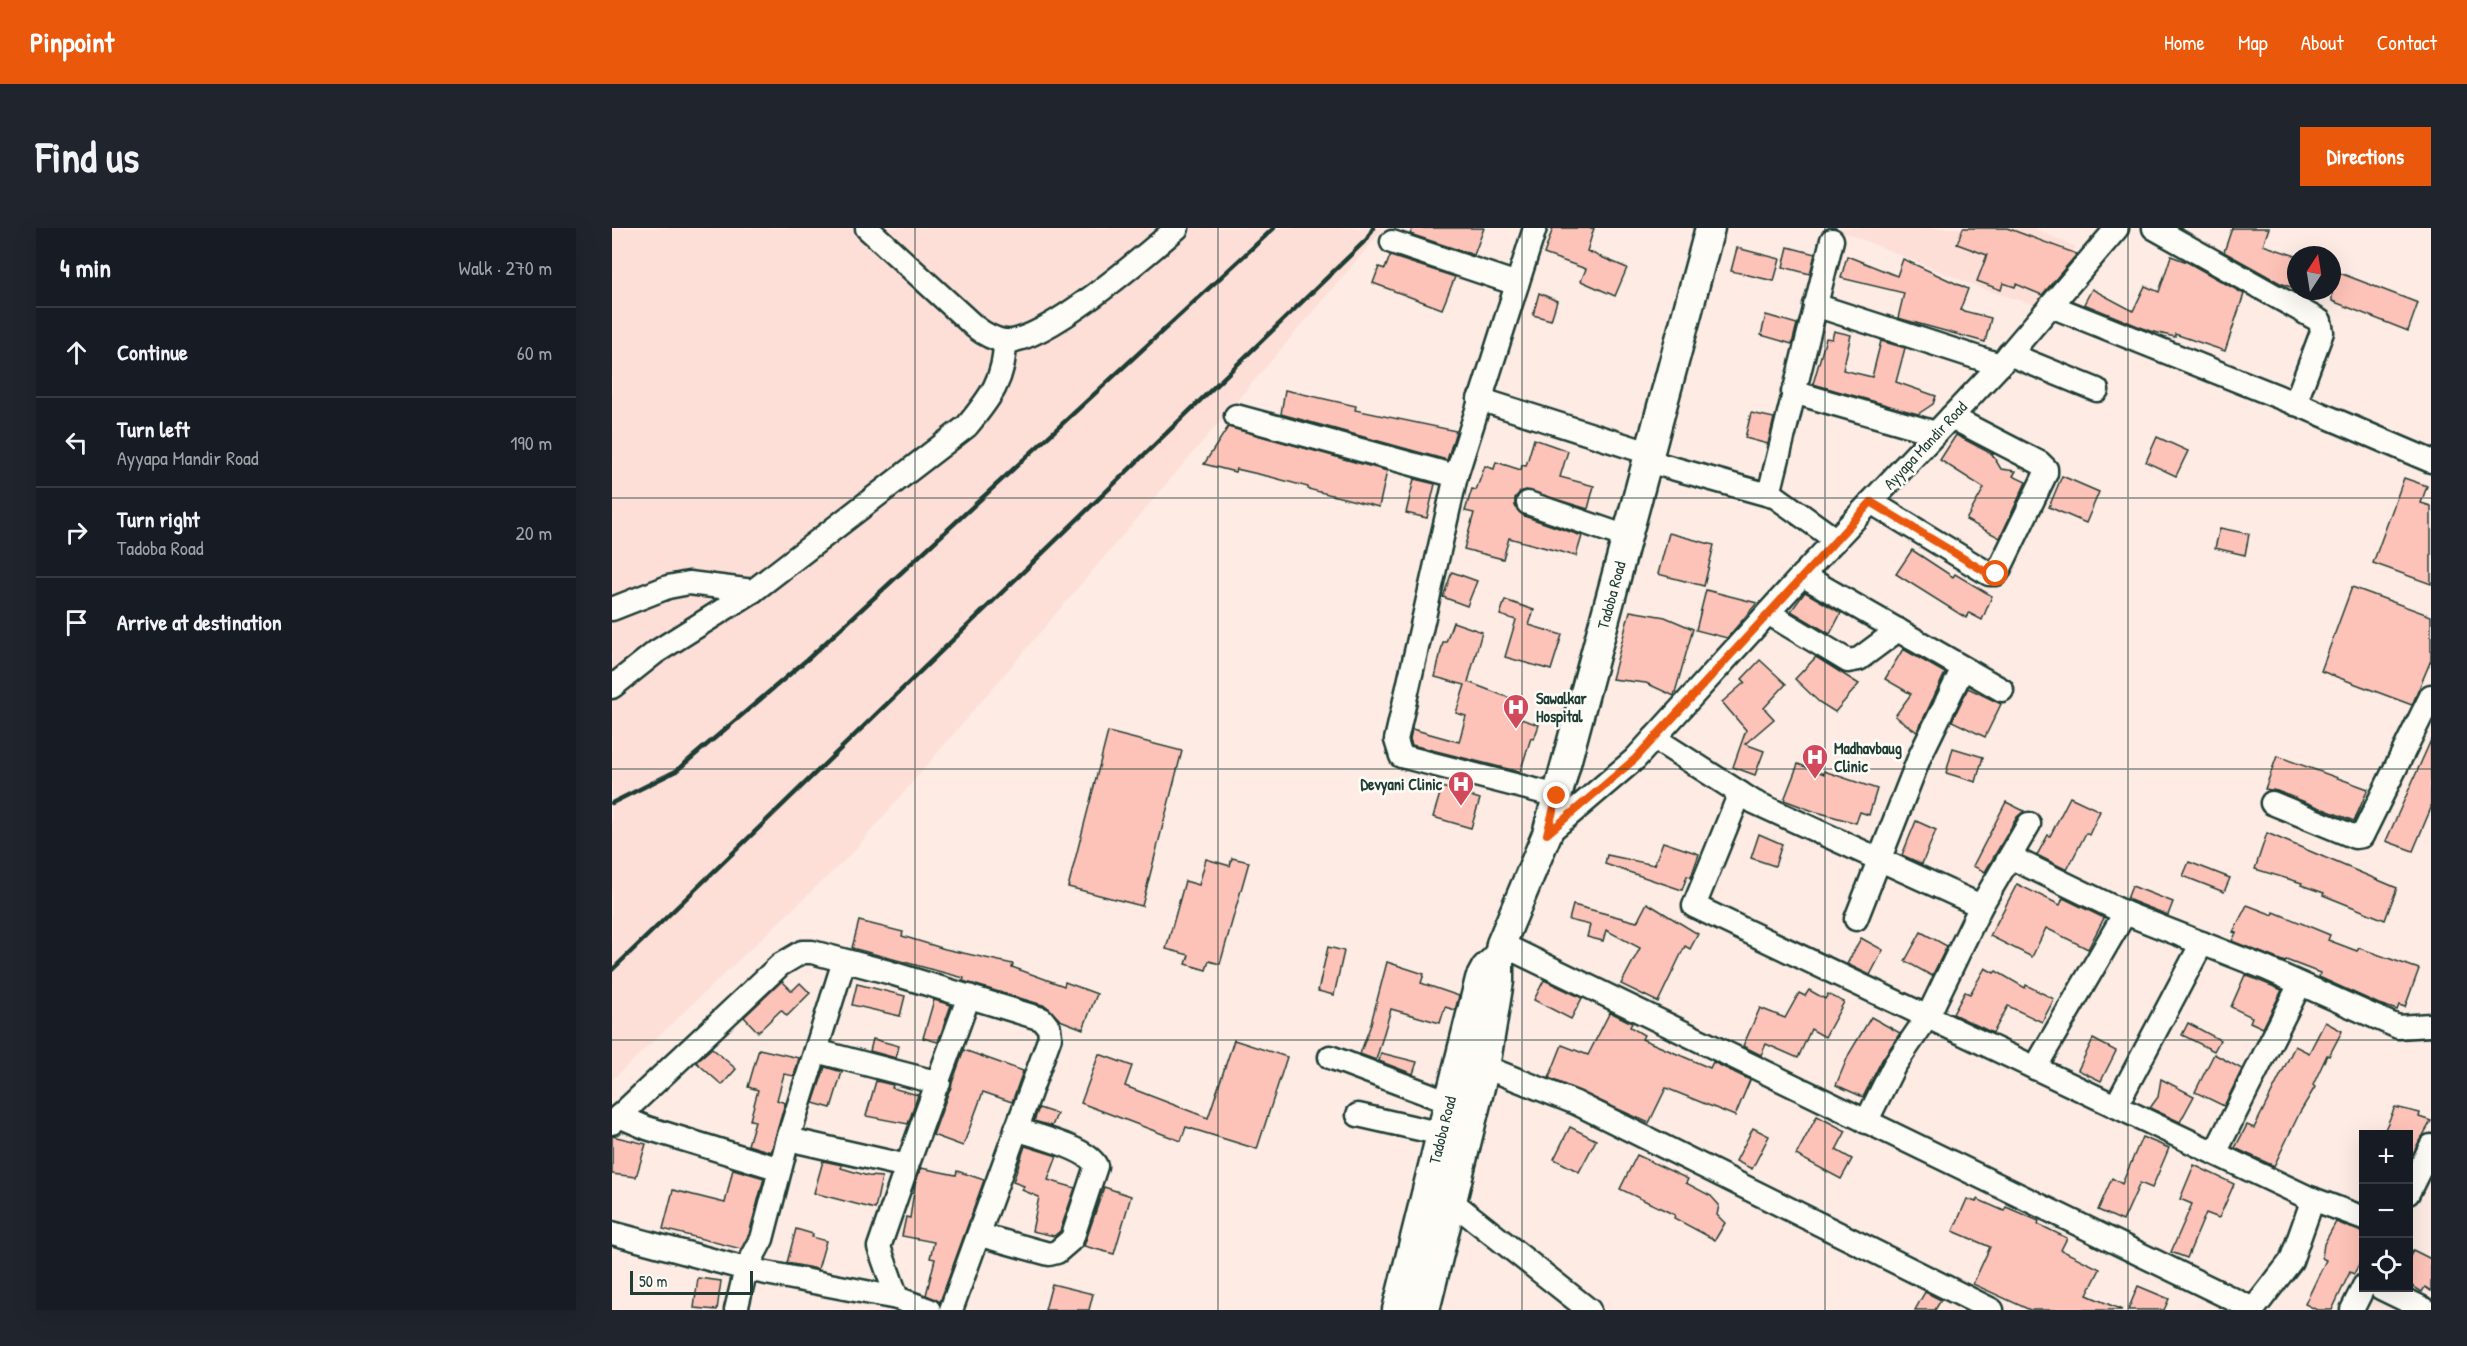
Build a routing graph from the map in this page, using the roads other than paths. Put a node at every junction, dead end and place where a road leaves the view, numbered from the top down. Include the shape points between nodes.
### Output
1 (867, 228) edge
2 (1177, 228) edge
3 (1534, 228) edge
4 (1710, 228) edge
5 (2117, 228) edge
6 (2154, 228) edge
7 (1832, 240) dead end
8 (1392, 242) dead end
9 (1517, 284) junction
10 (1815, 305) junction
11 (2051, 306) junction
12 (1005, 341) junction
13 (2005, 360) junction
14 (2097, 390) dead end
15 (1794, 392) junction
16 (1479, 399) junction
17 (2295, 404) junction
18 (1236, 417) dead end
19 (1943, 425) junction
20 (1648, 457) junction
21 (2431, 461) edge
22 (1456, 476) junction
23 (1768, 494) junction
24 (1871, 502) junction
25 (1528, 503) dead end
26 (1627, 537) junction
27 (1836, 540) junction
28 (1802, 575) junction
29 (753, 591) junction
30 (612, 609) edge
31 (1768, 613) junction
32 (1898, 630) junction
33 (1963, 668) junction
34 (612, 687) edge
35 (2002, 690) dead end
36 (2431, 696) edge
37 (1654, 738) junction
38 (1740, 793) junction
39 (1557, 796) junction
40 (2272, 803) dead end
41 (2029, 824) dead end
42 (1547, 834) junction
43 (2010, 857) junction
44 (1878, 859) junction
45 (1981, 906) junction
46 (2125, 913) junction
47 (1856, 919) dead end
48 (2202, 943) junction
49 (1500, 950) junction
50 (844, 961) junction
51 (2300, 984) junction
52 (969, 996) junction
53 (1928, 1016) junction
54 (2431, 1025) edge
55 (816, 1051) junction
56 (1330, 1057) dead end
57 (1485, 1067) junction
58 (2035, 1068) junction
59 (939, 1083) junction
60 (1449, 1102) junction
61 (2116, 1106) junction
62 (1358, 1115) dead end
63 (615, 1119) edge
64 (1866, 1122) junction
65 (1016, 1129) junction
66 (1442, 1134) junction
67 (788, 1139) junction
68 (2431, 1146) edge
69 (2214, 1153) junction
70 (907, 1166) junction
71 (780, 1169) junction
72 (2413, 1184) edge
73 (2313, 1199) junction
74 (1451, 1201) junction
75 (2359, 1216) edge
76 (612, 1233) edge
77 (980, 1235) junction
78 (746, 1269) junction
79 (2361, 1292) edge
80 (2391, 1292) edge
81 (897, 1298) junction
82 (736, 1310) edge
83 (929, 1310) edge
84 (951, 1310) edge
85 (1397, 1310) edge
86 (1425, 1310) edge
87 (1589, 1310) edge
88 (1992, 1310) edge
89 (2253, 1310) edge
90 (2352, 1310) edge
91 (2426, 1310) edge

1 - 12 street via 975,327 987,336
2 - 12 street via 1060,318 1037,331
3 - 9 street
4 - 20 main road, Tadoba Road
5 - 11 street, Ayyapa Mandir Road
6 - 17 street via 2320,321 2322,332
7 - 10 street
8 - 9 street
9 - 16 street
10 - 13 street
10 - 15 street
11 - 13 street, Ayyapa Mandir Road
11 - 17 street
12 - 29 street via 1005,362 993,393 967,426
13 - 14 street
13 - 19 street, Ayyapa Mandir Road
15 - 19 street
15 - 23 street
16 - 20 street
16 - 22 street
17 - 21 street
18 - 22 street
19 - 24 street, Ayyapa Mandir Road
19 - 24 street via 2040,463 2046,469 1998,572 1989,574
20 - 23 street
20 - 26 main road, Tadoba Road
22 - 39 street via 1396,744 1401,756
23 - 27 street
24 - 27 street, Ayyapa Mandir Road
25 - 26 street
26 - 39 main road, Tadoba Road
27 - 28 street, Ayyapa Mandir Road
28 - 31 street, Ayyapa Mandir Road
28 - 32 street
29 - 30 street via 689,583
29 - 34 street via 656,652
31 - 32 street via 1848,661 1859,660
31 - 37 street, Ayyapa Mandir Road
32 - 33 street
33 - 35 street
33 - 44 street via 1920,756
36 - 40 street via 2362,836 2355,837
37 - 38 street
37 - 42 street, Ayyapa Mandir Road
38 - 44 street
38 - 53 street via 1694,906
39 - 42 main road, Tadoba Road
41 - 43 street
42 - 49 main road, Tadoba Road
43 - 45 street
43 - 46 street
44 - 45 street
44 - 47 street
45 - 53 street
46 - 48 street
46 - 58 street
48 - 51 street
48 - 61 street
49 - 57 main road, Tadoba Road
49 - 60 main road, Tadoba Road via 1480,979
49 - 64 street
50 - 52 street
50 - 55 street
50 - 63 street via 802,952 780,964
51 - 54 street via 2398,1027
51 - 69 street
52 - 59 street
52 - 65 street via 1042,1019 1049,1028 1050,1037
53 - 58 street
53 - 64 street via 1894,1066
55 - 59 street
55 - 67 street
56 - 60 street
57 - 74 main road, Tadoba Road
57 - 88 street via 1576,1103
58 - 61 street
59 - 70 street
60 - 66 main road, Tadoba Road
61 - 69 street
62 - 66 street
63 - 71 street
64 - 89 street
65 - 77 street
65 - 77 street via 1083,1153 1094,1161 1096,1166 1072,1239 1058,1252 1049,1254
66 - 85 main road, Tadoba Road
67 - 70 street
67 - 71 street
68 - 72 street
69 - 73 street
70 - 81 street via 879,1247
71 - 78 street via 762,1239
73 - 75 street
73 - 89 street via 2291,1261
74 - 86 main road, Tadoba Road
74 - 87 street
76 - 78 street
77 - 84 street
78 - 81 street
78 - 82 street
79 - 90 street
80 - 91 street
81 - 83 street

